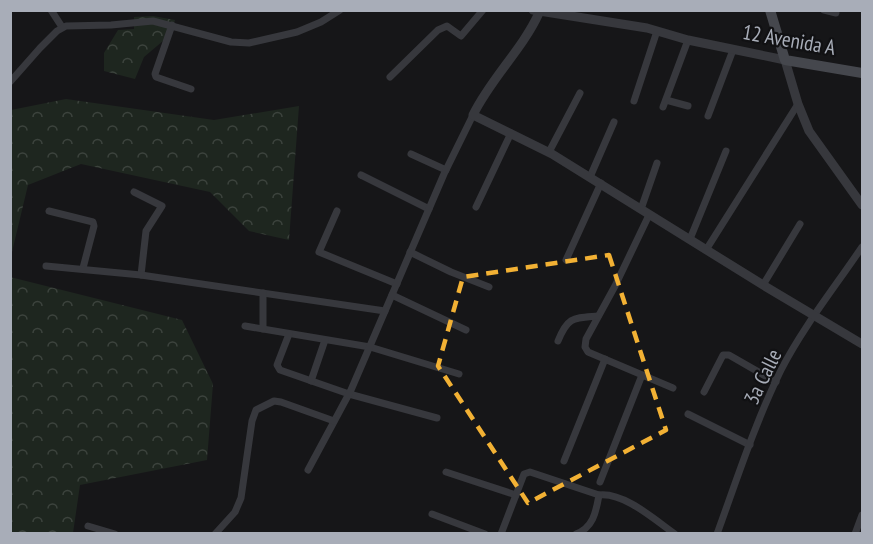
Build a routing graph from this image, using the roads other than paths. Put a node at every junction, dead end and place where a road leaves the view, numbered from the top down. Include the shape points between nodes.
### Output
1 (51, 10) edge
2 (340, 10) edge
3 (483, 10) edge
4 (770, 10) edge
5 (824, 10) edge
6 (536, 12) edge
7 (836, 13) dead end
8 (172, 25) junction
9 (62, 27) junction
10 (657, 31) junction
11 (688, 40) junction
12 (733, 50) junction
13 (785, 60) junction
14 (862, 72) edge
15 (390, 77) dead end
16 (10, 82) edge
17 (191, 89) dead end
18 (580, 93) dead end
19 (634, 101) dead end
20 (798, 104) junction
21 (688, 106) dead end
22 (473, 115) junction
23 (708, 116) dead end
24 (614, 122) dead end
25 (511, 133) junction
26 (726, 151) dead end
27 (549, 152) junction
28 (411, 154) dead end
29 (657, 164) dead end
30 (446, 170) junction
31 (362, 176) dead end
32 (590, 177) junction
33 (601, 183) junction
34 (134, 192) dead end
35 (862, 205) edge
36 (476, 207) dead end
37 (429, 209) junction
38 (49, 211) dead end
39 (337, 211) dead end
40 (645, 212) junction
41 (800, 224) dead end
42 (690, 239) junction
43 (862, 247) edge
44 (706, 250) junction
45 (410, 252) junction
46 (566, 260) dead end
47 (46, 266) dead end
48 (83, 268) junction
49 (141, 275) junction
50 (397, 284) junction
51 (763, 285) junction
52 (489, 287) dead end
53 (263, 293) junction
54 (392, 295) junction
55 (385, 311) junction
56 (598, 316) junction
57 (815, 316) junction
58 (245, 326) dead end
59 (263, 329) junction
60 (466, 330) dead end
61 (289, 334) junction
62 (325, 340) junction
63 (558, 341) dead end
64 (862, 345) edge
65 (370, 346) junction
66 (604, 359) junction
67 (459, 374) dead end
68 (642, 375) junction
69 (311, 381) junction
70 (776, 382) junction
71 (673, 388) dead end
72 (704, 392) dead end
73 (348, 394) junction
74 (688, 414) dead end
75 (436, 418) dead end
76 (334, 421) junction
77 (750, 446) junction
78 (564, 461) dead end
79 (308, 470) dead end
80 (446, 472) dead end
81 (600, 482) dead end
82 (516, 495) junction
83 (599, 495) junction
84 (432, 514) dead end
85 (862, 515) edge
86 (88, 526) dead end
87 (857, 533) edge
88 (115, 534) edge
89 (215, 534) edge
90 (485, 534) edge
91 (501, 534) edge
92 (576, 534) edge
93 (675, 534) edge
94 (717, 534) edge

1 - 9 street
2 - 8 street via 297,32 249,43 231,42
3 - 15 street via 461,36 447,26 438,30
4 - 13 main road
5 - 7 street
6 - 10 street, 12 Avenida A
6 - 22 street via 530,31
8 - 9 street via 153,21
8 - 17 street via 156,77
9 - 16 street
10 - 11 street, 12 Avenida A
10 - 19 street
11 - 12 street, 12 Avenida A
11 - 21 street via 664,103
12 - 13 street, 12 Avenida A
12 - 23 street
13 - 14 main road, 12 Avenida A
13 - 20 street
18 - 27 street
20 - 35 street via 809,131
20 - 44 street
22 - 25 street
22 - 30 street
24 - 32 street
25 - 27 street
25 - 36 street
26 - 42 street
27 - 32 street
28 - 30 street
29 - 40 street
30 - 37 street
31 - 37 street
32 - 33 street
33 - 40 street
33 - 46 street
34 - 49 street via 162,206 146,231
37 - 45 street
38 - 48 street via 93,222
39 - 50 street via 319,252
40 - 42 street
40 - 56 street via 615,286
41 - 51 street
42 - 44 street
43 - 57 street, 3a Calle
44 - 51 street
45 - 50 street
45 - 52 street
47 - 48 street
48 - 49 street
49 - 53 street
50 - 54 street
51 - 57 street
53 - 55 street
53 - 59 street
54 - 55 street
54 - 60 street
55 - 65 street
56 - 63 street via 576,318 564,327
56 - 66 street via 585,347
57 - 64 street
57 - 70 street, 3a Calle
58 - 59 street
59 - 61 street
61 - 62 street
61 - 69 street via 278,368
62 - 65 street
62 - 69 street
65 - 67 street
65 - 73 street
66 - 68 street
66 - 78 street
68 - 71 street
68 - 81 street
69 - 73 street
70 - 72 street via 729,355 723,356
70 - 77 street, 3a Calle
73 - 75 street
73 - 76 street
74 - 77 street
76 - 79 street
76 - 89 street via 274,401 256,410 241,498 235,512
77 - 94 street, 3a Calle
80 - 82 street
82 - 83 street via 524,474 530,472
82 - 91 street
83 - 92 street via 592,521
83 - 93 street via 623,499
84 - 90 street
85 - 87 street
86 - 88 street

